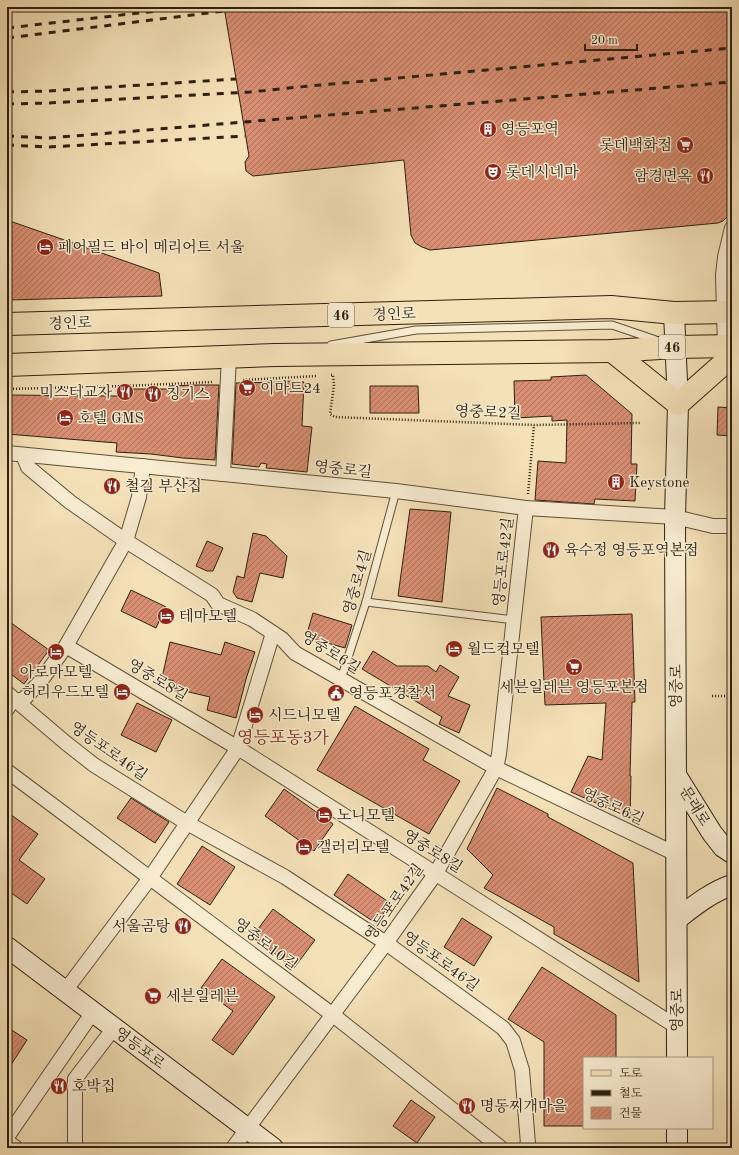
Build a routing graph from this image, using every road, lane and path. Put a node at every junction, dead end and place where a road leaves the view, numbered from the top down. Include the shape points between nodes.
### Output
1 (732, 228) edge
2 (728, 312) edge
3 (674, 313) junction
4 (7, 324) edge
5 (322, 346) dead end
6 (676, 347) junction
7 (314, 348) dead end
8 (730, 350) edge
9 (612, 351) junction
10 (275, 355) junction
11 (229, 357) junction
12 (7, 365) edge
13 (325, 375) dead end
14 (318, 376) dead end
15 (228, 381) junction
16 (7, 389) edge
17 (678, 404) junction
18 (640, 423) dead end
19 (534, 425) junction
20 (7, 453) edge
21 (23, 455) junction
22 (142, 466) junction
23 (223, 474) junction
24 (396, 491) junction
25 (526, 508) junction
26 (675, 517) junction
27 (732, 526) edge
28 (126, 541) junction
29 (366, 602) junction
30 (514, 620) junction
31 (273, 633) junction
32 (66, 646) junction
33 (341, 679) junction
34 (712, 696) dead end
35 (732, 696) edge
36 (10, 701) edge
37 (238, 748) junction
38 (496, 768) junction
39 (7, 771) edge
40 (676, 776) junction
41 (187, 823) junction
42 (732, 853) edge
43 (676, 854) junction
44 (436, 873) junction
45 (150, 878) junction
46 (732, 885) edge
47 (677, 919) junction
48 (386, 943) junction
49 (7, 947) edge
50 (65, 991) junction
51 (93, 1012) junction
52 (333, 1015) junction
53 (677, 1027) junction
54 (114, 1028) junction
55 (677, 1057) edge
56 (247, 1129) junction
57 (677, 1129) edge
58 (7, 1137) edge
59 (7, 1141) edge
60 (16, 1148) edge
61 (76, 1148) edge
62 (233, 1148) edge
63 (273, 1148) edge
64 (501, 1148) edge
65 (525, 1148) edge
66 (677, 1148) edge

1 - 2 street via 723,275
2 - 3 main road, 경인로 / 46
2 - 8 street
3 - 4 main road, 경인로 / 46 via 612,307
3 - 6 main road, 영중로
5 - 6 lane via 416,330 612,326
6 - 8 main road, 46
6 - 9 main road, 46
6 - 17 main road, 영중로
7 - 10 lane
8 - 17 main road
9 - 10 main road, 46
9 - 17 main road
10 - 11 main road, 46
11 - 12 main road, 46
11 - 15 street
13 - 19 path, 영중로2길 via 333,375 330,414 334,416
14 - 15 path
15 - 16 path
15 - 23 street
17 - 26 main road, 영중로
18 - 19 path, 영중로2길
19 - 25 path
20 - 21 street, 영중로길
21 - 22 street, 영중로길
21 - 28 street, 영중로6길 via 28,467 70,502
22 - 23 street, 영중로길
22 - 28 street via 139,497
23 - 24 street, 영중로길
24 - 25 street, 영중로길
24 - 29 lane, 영중로4길
25 - 26 street, 영중로길
25 - 30 street, 영등포로42길
26 - 27 street, 영중로길 via 713,526
26 - 40 main road, 영중로
28 - 31 street, 영중로6길 via 212,595 218,604
28 - 32 street
29 - 30 lane, 영등포로42길
29 - 33 lane, 영중로4길
30 - 38 street, 영등포로42길
31 - 33 street, 영중로6길 via 295,653
31 - 37 street
32 - 36 street via 24,699
32 - 37 street, 영중로8길
33 - 38 street, 영중로6길
34 - 35 path
36 - 41 street, 영등포로46길 via 94,765
37 - 41 street
37 - 44 street, 영중로8길
38 - 43 street, 영중로6길
38 - 44 street, 영등포로42길
39 - 45 street, 영중로10길
40 - 42 main road, 문래로 via 712,833 723,847
40 - 43 main road, 영중로
41 - 45 street
41 - 48 street, 영등포로46길 via 285,877
43 - 47 main road, 영중로
44 - 48 street, 영등포로42길
44 - 53 street, 영중로8길
45 - 50 street
45 - 52 street, 영중로10길
46 - 47 main road via 697,903
47 - 53 main road, 영중로
48 - 52 street, 영등포로42길
48 - 65 street, 영등포로46길 via 503,1028 513,1041 522,1070 528,1144
49 - 50 main road, 영등포로
50 - 51 main road, 영등포로
51 - 54 main road, 영등포로
51 - 58 street
52 - 56 street, 영등포로42길
52 - 64 street, 영중로10길
53 - 55 main road, 영중로
54 - 56 main road, 영등포로
54 - 61 street via 75,1079
56 - 62 street, 영등포로42길
56 - 63 main road, 영등포로
57 - 66 main road
59 - 60 street

